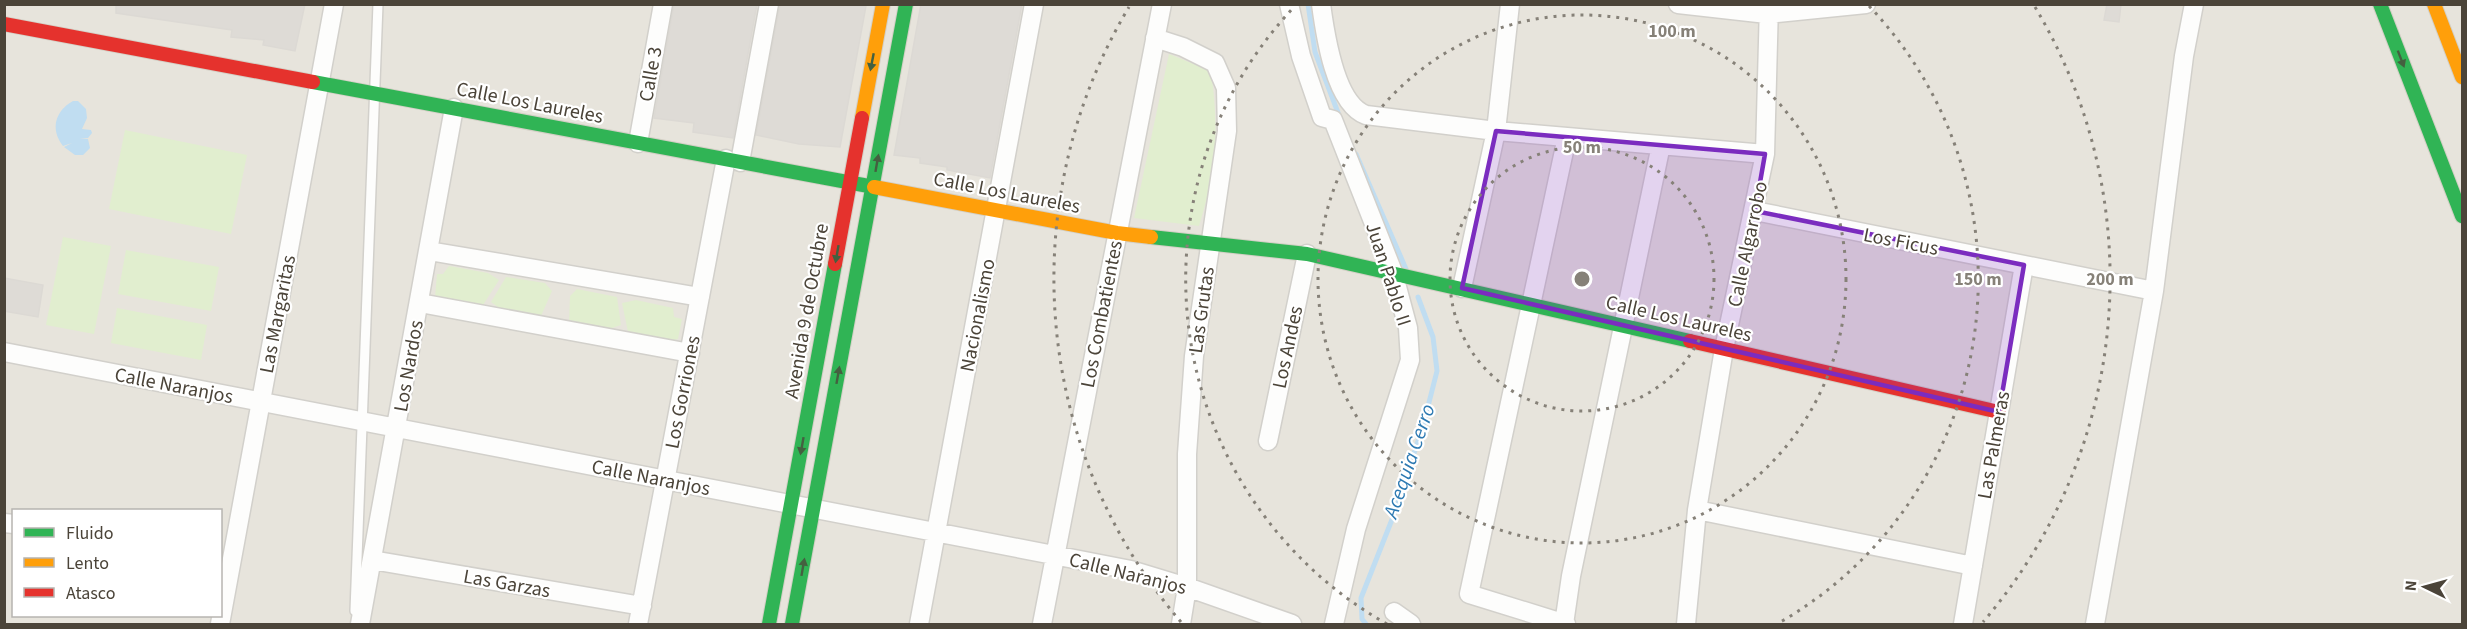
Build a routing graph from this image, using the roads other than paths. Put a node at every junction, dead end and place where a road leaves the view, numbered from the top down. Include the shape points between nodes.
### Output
1 (334, 4) edge
2 (378, 4) edge
3 (663, 4) edge
4 (769, 4) edge
5 (883, 4) edge
6 (906, 4) edge
7 (1034, 4) edge
8 (1162, 4) edge
9 (1288, 4) edge
10 (1321, 4) edge
11 (1510, 4) edge
12 (1678, 4) edge
13 (2194, 4) edge
14 (2380, 4) edge
15 (2434, 4) edge
16 (1857, 5) edge
17 (1768, 9) edge
18 (4, 24) edge
19 (1155, 38) junction
20 (2463, 77) edge
21 (320, 83) junction
22 (454, 108) junction
23 (1496, 131) junction
24 (1567, 137) junction
25 (638, 142) junction
26 (1661, 145) junction
27 (1765, 154) junction
28 (733, 160) junction
29 (850, 182) junction
30 (873, 187) junction
31 (997, 210) junction
32 (1755, 211) junction
33 (2463, 216) edge
34 (1117, 232) junction
35 (1211, 243) junction
36 (429, 251) junction
37 (1307, 254) junction
38 (2024, 265) junction
39 (1398, 273) junction
40 (1462, 288) junction
41 (2154, 291) junction
42 (700, 297) junction
43 (420, 303) junction
44 (1531, 304) junction
45 (1623, 325) junction
46 (1724, 349) junction
47 (4, 352) edge
48 (690, 353) junction
49 (261, 402) junction
50 (1999, 412) junction
51 (397, 428) junction
52 (1268, 441) dead end
53 (666, 480) junction
54 (791, 504) junction
55 (813, 508) junction
56 (1697, 510) junction
57 (937, 532) junction
58 (1055, 555) junction
59 (372, 560) junction
60 (1973, 566) junction
61 (225, 568) edge
62 (1187, 587) junction
63 (222, 602) edge
64 (642, 606) junction
65 (1394, 612) dead end
66 (354, 624) edge
67 (360, 624) edge
68 (638, 624) edge
69 (769, 624) edge
70 (792, 624) edge
71 (919, 624) edge
72 (1042, 624) edge
73 (1181, 624) edge
74 (1292, 624) edge
75 (1334, 624) edge
76 (1411, 624) edge
77 (1565, 624) edge
78 (1686, 624) edge
79 (1963, 624) edge
80 (2095, 624) edge

1 - 21 street, Las Margaritas
2 - 66 lane
3 - 25 street, Calle 3
4 - 28 street, Los Gorriones
5 -> 29 street, Avenida 9 de Octubre
30 -> 6 street
7 - 31 street, Nacionalismo
8 - 19 street, Los Combatientes
9 - 39 street, Juan Pablo II via 1322,117 1333,120
10 - 23 street via 1330,56 1355,111
11 - 23 street
12 - 17 street
13 - 41 street
14 -> 33 street
15 - 20 street
16 - 17 street
17 - 27 street, Calle Algarrobo
18 - 21 street, Calle Los Laureles
19 - 34 street, Los Combatientes
19 - 35 street, Las Grutas via 1215,63 1226,88 1227,131
21 - 22 street, Calle Los Laureles
21 - 49 street, Las Margaritas
22 - 25 street, Calle Los Laureles
22 - 36 street, Los Nardos
23 - 24 street
23 - 40 street
24 - 26 street
24 - 44 street
25 - 28 street, Calle Los Laureles
26 - 27 street
26 - 45 street
27 - 32 street, Calle Algarrobo
28 - 29 street, Calle Los Laureles
28 - 42 street, Los Gorriones
29 - 30 street, Calle Los Laureles
29 -> 54 street, Avenida 9 de Octubre
30 - 31 street, Calle Los Laureles
55 -> 30 street
31 - 34 street, Calle Los Laureles
31 - 57 street, Nacionalismo
32 - 38 street, Los Ficus
32 - 46 street, Calle Algarrobo
34 - 35 street, Calle Los Laureles
34 - 58 street, Los Combatientes
35 - 37 street, Calle Los Laureles
35 - 62 street, Las Grutas via 1194,356 1187,454
36 - 42 street
36 - 43 street, Los Nardos
37 - 39 street, Calle Los Laureles
37 - 52 street, Los Andes
38 - 41 street, Los Ficus
38 - 50 street, Las Palmeras
39 - 40 street, Calle Los Laureles
39 - 75 street, Juan Pablo II via 1410,360 1356,529
40 - 44 street, Calle Los Laureles
41 - 80 street
42 - 48 street, Los Gorriones
43 - 48 street
43 - 51 street, Los Nardos
44 - 45 street, Calle Los Laureles
44 - 77 street via 1469,594
45 - 46 street, Calle Los Laureles
45 - 77 street via 1571,576
46 - 50 street, Calle Los Laureles
46 - 56 street, Calle Algarrobo
47 - 49 street, Calle Naranjos
48 - 53 street, Los Gorriones
49 - 51 street, Calle Naranjos
49 - 61 street, Las Margaritas
50 - 60 street, Las Palmeras
51 - 53 street, Calle Naranjos
51 - 59 street, Los Nardos
53 - 54 street, Calle Naranjos
53 - 64 street, Los Gorriones
54 - 55 street, Calle Naranjos
54 - 69 street, Avenida 9 de Octubre
55 - 57 street, Calle Naranjos
70 -> 55 street
56 - 60 street
56 - 78 street, Calle Algarrobo
57 - 58 street, Calle Naranjos
57 - 71 street, Nacionalismo
58 - 62 street, Calle Naranjos via 1131,570
58 - 72 street, Los Combatientes
59 - 64 street, Las Garzas
59 - 67 street, Los Nardos
60 - 79 street, Las Palmeras
61 - 63 street, Las Margaritas
62 - 73 street, Las Grutas
62 - 74 street, Calle Naranjos
64 - 68 street, Los Gorriones
65 - 76 street

